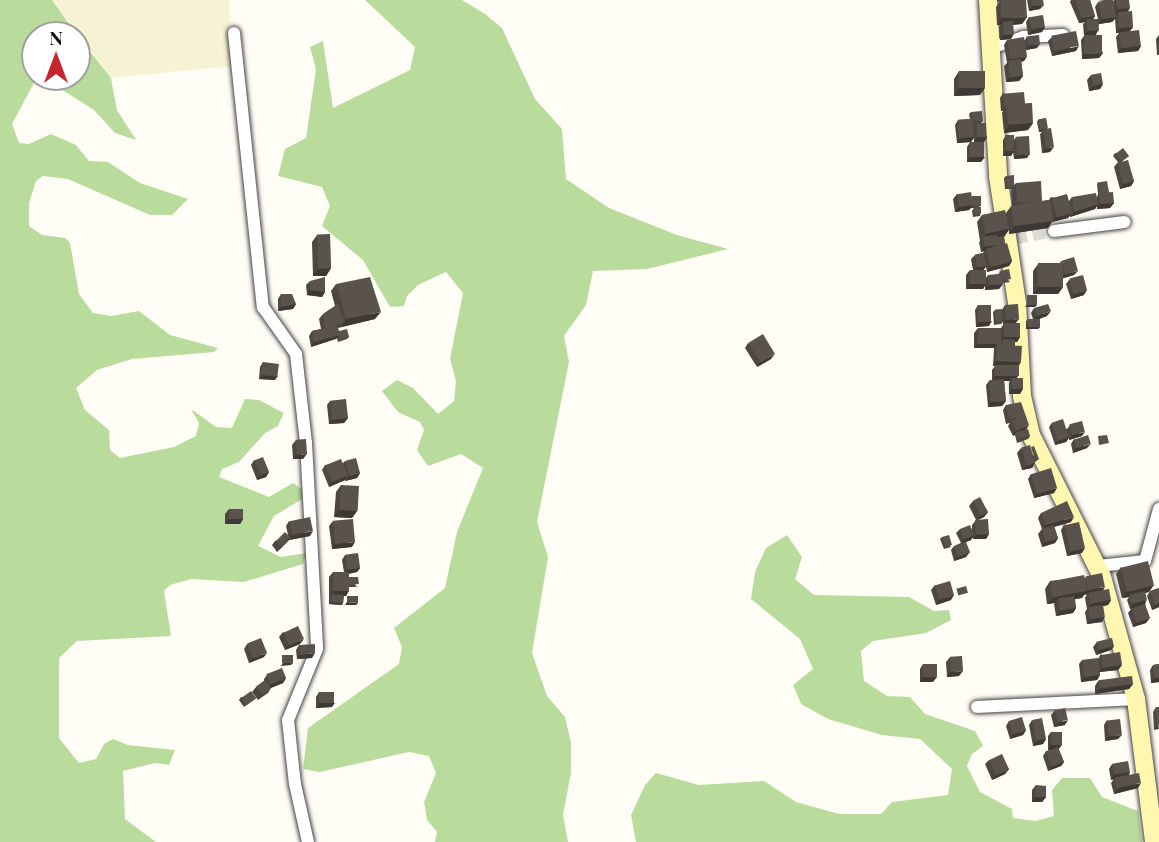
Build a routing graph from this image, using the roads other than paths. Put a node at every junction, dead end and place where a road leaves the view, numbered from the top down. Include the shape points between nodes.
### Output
1 (988, 0) edge
2 (234, 33) dead end
3 (1063, 35) edge
4 (990, 48) junction
5 (1124, 222) dead end
6 (1054, 231) tunnel mouth
7 (1159, 509) edge
8 (1098, 566) junction
9 (1136, 699) junction
10 (977, 707) dead end
11 (307, 842) edge
12 (1154, 842) edge

1 - 4 street
2 - 11 street via 262,307 296,354 306,443 317,649 288,720
3 - 4 street via 1023,37
4 - 8 street via 998,176 1012,238 1022,396 1031,435
5 - 6 street
7 - 8 street via 1145,561
8 - 9 street
9 - 10 street
9 - 12 street

